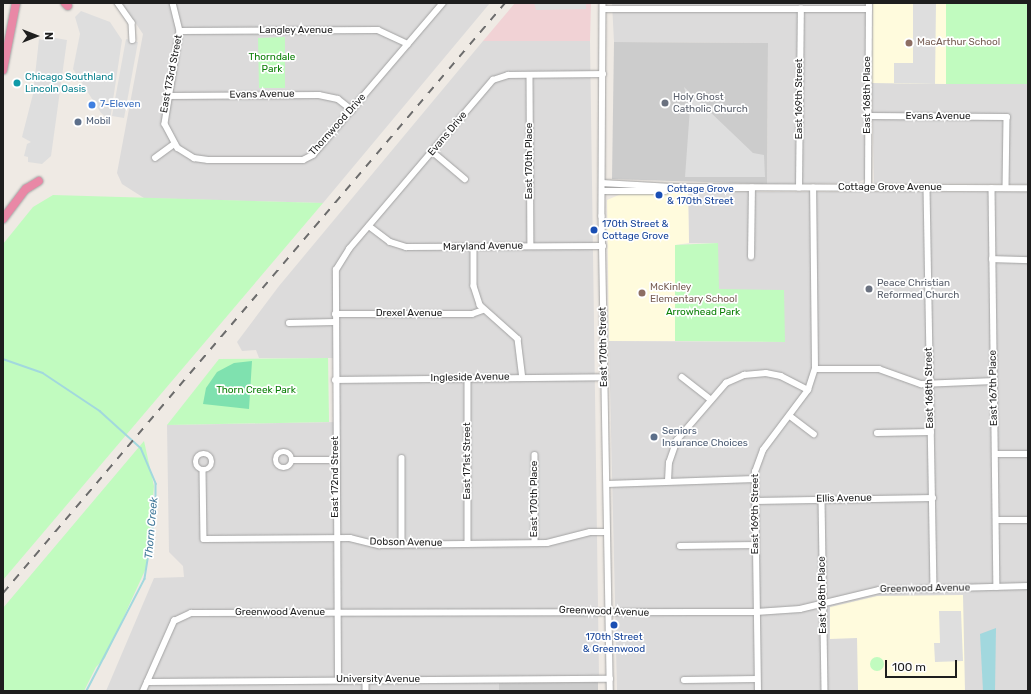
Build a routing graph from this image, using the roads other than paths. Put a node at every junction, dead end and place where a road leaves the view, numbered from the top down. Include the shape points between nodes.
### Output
1 (16, 3) edge
2 (118, 3) edge
3 (173, 3) edge
4 (443, 3) edge
5 (683, 3) edge
6 (603, 6) edge
7 (869, 6) edge
8 (682, 10) junction
9 (801, 10) junction
10 (180, 31) junction
11 (133, 40) dead end
12 (408, 44) junction
13 (3, 70) edge
14 (530, 74) junction
15 (603, 74) junction
16 (167, 96) junction
17 (352, 110) junction
18 (868, 116) junction
19 (174, 144) junction
20 (433, 152) junction
21 (155, 158) dead end
22 (465, 179) dead end
23 (39, 181) dead end
24 (602, 183) junction
25 (672, 188) junction
26 (752, 188) junction
27 (799, 188) junction
28 (813, 188) junction
29 (868, 188) junction
30 (927, 188) junction
31 (992, 188) junction
32 (1006, 188) junction
33 (1028, 188) edge
34 (602, 191) junction
35 (3, 219) edge
36 (369, 226) junction
37 (531, 246) junction
38 (602, 246) junction
39 (474, 248) junction
40 (751, 258) dead end
41 (992, 260) junction
42 (1028, 260) edge
43 (335, 274) joint
44 (483, 310) junction
45 (335, 314) junction
46 (335, 322) junction
47 (290, 323) dead end
48 (814, 369) junction
49 (523, 377) junction
50 (605, 377) junction
51 (682, 377) dead end
52 (468, 379) junction
53 (335, 380) junction
54 (994, 381) junction
55 (930, 384) junction
56 (808, 390) junction
57 (710, 399) junction
58 (790, 416) junction
59 (931, 432) junction
60 (877, 433) dead end
61 (814, 434) dead end
62 (995, 454) junction
63 (1028, 454) edge
64 (535, 455) dead end
65 (402, 458) dead end
66 (292, 460) dead end
67 (336, 460) junction
68 (203, 470) dead end
69 (755, 479) junction
70 (668, 481) junction
71 (607, 484) junction
72 (932, 498) junction
73 (822, 500) junction
74 (755, 501) junction
75 (996, 520) junction
76 (1028, 520) edge
77 (607, 532) junction
78 (337, 538) junction
79 (535, 543) junction
80 (468, 544) junction
81 (402, 545) junction
82 (680, 546) dead end
83 (756, 546) junction
84 (1028, 586) edge
85 (997, 587) junction
86 (934, 589) junction
87 (823, 602) junction
88 (337, 612) junction
89 (609, 612) junction
90 (756, 612) junction
91 (610, 679) junction
92 (757, 679) junction
93 (338, 680) junction
94 (684, 680) dead end
95 (366, 681) junction
96 (147, 682) junction
97 (143, 691) edge
98 (366, 691) edge
99 (610, 691) edge
100 (758, 691) edge
101 (825, 691) edge

1 - 13 highway
2 - 11 street via 132,23
3 - 10 street, East 173rd Street
4 - 12 street, Thornwood Drive
5 - 8 street
6 - 8 street
6 - 15 street, East 170th Street
7 - 9 street
7 - 18 street, East 168th Place
8 - 9 street
9 - 27 street, East 169th Street
10 - 12 street, Langley Avenue via 378,30
10 - 16 street, East 173rd Street
12 - 17 street, Thornwood Drive
14 - 15 street, Evans Drive
14 - 20 street, Evans Drive via 504,75 493,80
14 - 37 street, East 170th Place
15 - 24 street, East 170th Street
16 - 17 street, Evans Avenue via 319,95 338,99
16 - 19 street, East 173rd Street via 165,124
17 - 19 street, Thornwood Drive via 318,150 303,160 203,160 188,155
18 - 29 street, East 168th Place
18 - 32 street, Evans Avenue via 1007,117
19 - 21 street
20 - 22 street
20 - 36 street, Evans Drive
23 - 35 highway via 26,189
24 - 25 street, Cottage Grove Avenue
24 - 34 street, East 170th Street
25 - 26 street, Cottage Grove Avenue
25 - 34 street, Cottage Grove Avenue
26 - 27 street, Cottage Grove Avenue
26 - 40 street
27 - 28 street, Cottage Grove Avenue
28 - 29 street, Cottage Grove Avenue
28 - 48 street, East 169th Street
29 - 30 street, Cottage Grove Avenue
30 - 31 street, Cottage Grove Avenue
30 - 55 street, East 168th Street
31 - 32 street, Cottage Grove Avenue
31 - 41 street, East 167th Place
32 - 33 street, Cottage Grove Avenue
34 - 38 street, East 170th Street
36 - 39 street, Maryland Avenue via 400,246
36 - 43 street, Evans Drive
37 - 38 street, Maryland Avenue
37 - 39 street, Maryland Avenue
38 - 50 street, East 170th Street
39 - 44 street via 474,286
41 - 42 street
41 - 54 street, East 167th Place
43 - 45 street, East 172nd Street
44 - 45 street, Drexel Avenue via 472,314
44 - 49 street via 518,339
45 - 46 street, East 172nd Street
46 - 47 street
46 - 53 street, East 172nd Street
48 - 55 street via 878,369 909,382
48 - 56 street, East 169th Street
49 - 50 street, Ingleside Avenue
49 - 52 street, Ingleside Avenue
50 - 71 street, East 170th Street
51 - 57 street
52 - 53 street, Ingleside Avenue
52 - 80 street, East 171st Street
53 - 67 street, East 172nd Street
54 - 55 street
54 - 62 street, East 167th Place
55 - 59 street, East 168th Street
56 - 57 street via 781,376 757,372 730,381
56 - 58 street, East 169th Street
57 - 70 street via 672,449
58 - 61 street
58 - 69 street, East 169th Street via 760,455
59 - 60 street
59 - 72 street, East 168th Street
62 - 63 street
62 - 75 street, East 167th Place
64 - 79 street, East 170th Place
65 - 81 street
66 - 67 street
67 - 78 street, East 172nd Street
68 - 78 street, Dobson Avenue via 204,539
69 - 70 street
69 - 74 street, East 169th Street
70 - 71 street
71 - 77 street, East 170th Street
72 - 73 street, Ellis Avenue
72 - 86 street, East 168th Street
73 - 74 street, Ellis Avenue
73 - 87 street, East 168th Place
74 - 83 street, East 169th Street
75 - 76 street
75 - 85 street, East 167th Place
77 - 79 street, Dobson Avenue
77 - 89 street, East 170th Street
78 - 81 street, Dobson Avenue
78 - 88 street, East 172nd Street
79 - 80 street, Dobson Avenue
80 - 81 street, Dobson Avenue
82 - 83 street
83 - 90 street, East 169th Street
84 - 85 street, Greenwood Avenue
85 - 86 street, Greenwood Avenue
86 - 87 street, Greenwood Avenue via 879,590
87 - 90 street, Greenwood Avenue
87 - 101 street, East 168th Place
88 - 89 street, Greenwood Avenue
88 - 93 street, East 172nd Street
88 - 96 street, Greenwood Avenue via 191,613 178,617
89 - 90 street, Greenwood Avenue
89 - 91 street, East 170th Street
90 - 92 street, East 169th Street
91 - 95 street, University Avenue
91 - 99 street, East 170th Street
92 - 94 street
92 - 100 street, East 169th Street
93 - 95 street, University Avenue
93 - 96 street, University Avenue
95 - 98 street
96 - 97 street

